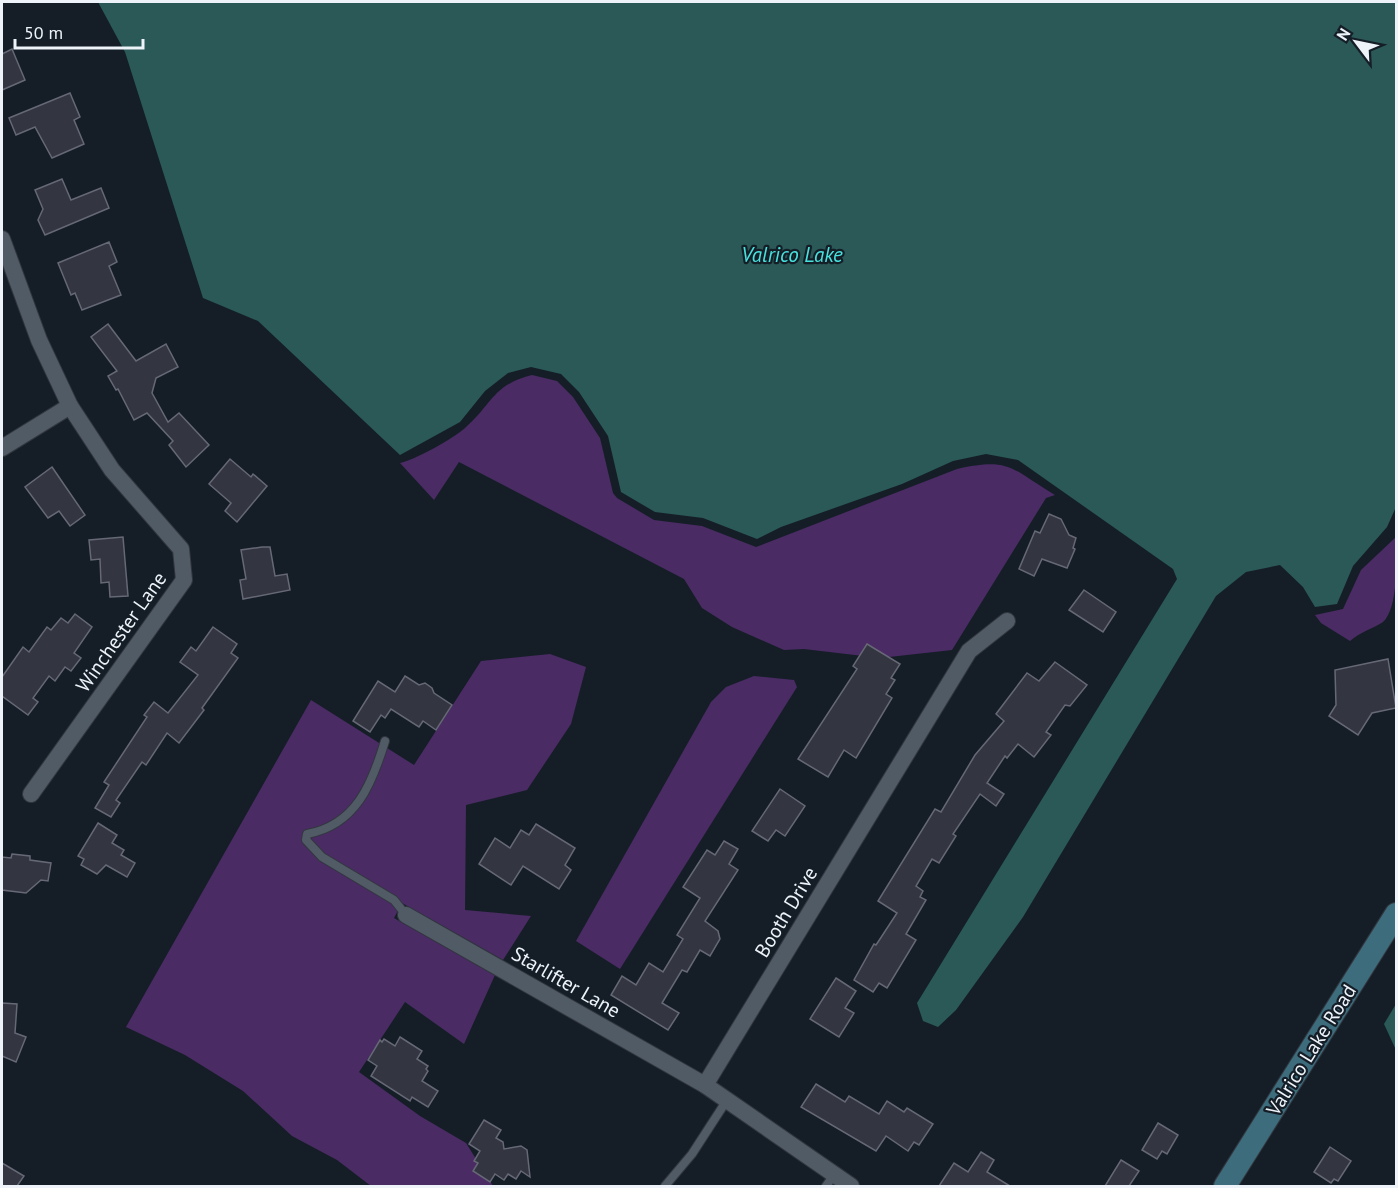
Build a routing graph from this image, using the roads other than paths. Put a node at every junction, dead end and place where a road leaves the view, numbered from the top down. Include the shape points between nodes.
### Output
1 (2, 239) edge
2 (70, 406) junction
3 (2, 448) edge
4 (1007, 621) dead end
5 (385, 741) dead end
6 (31, 794) dead end
7 (1396, 914) edge
8 (406, 915) joint
9 (705, 1085) junction
10 (727, 1100) junction
11 (830, 1181) edge
12 (665, 1186) edge
13 (851, 1186) edge
14 (1225, 1186) edge

1 - 2 street, Winchester Lane via 39,340
2 - 3 street
2 - 6 street, Winchester Lane via 112,470 181,549 184,580
4 - 9 street, Booth Drive via 969,651
5 - 8 lane via 374,777 358,804 327,830 307,834 306,840 322,857 394,900
7 - 14 street, Valrico Lake Road
8 - 9 street, Starlifter Lane
9 - 10 street
10 - 11 street
10 - 12 lane via 692,1154
11 - 13 street

